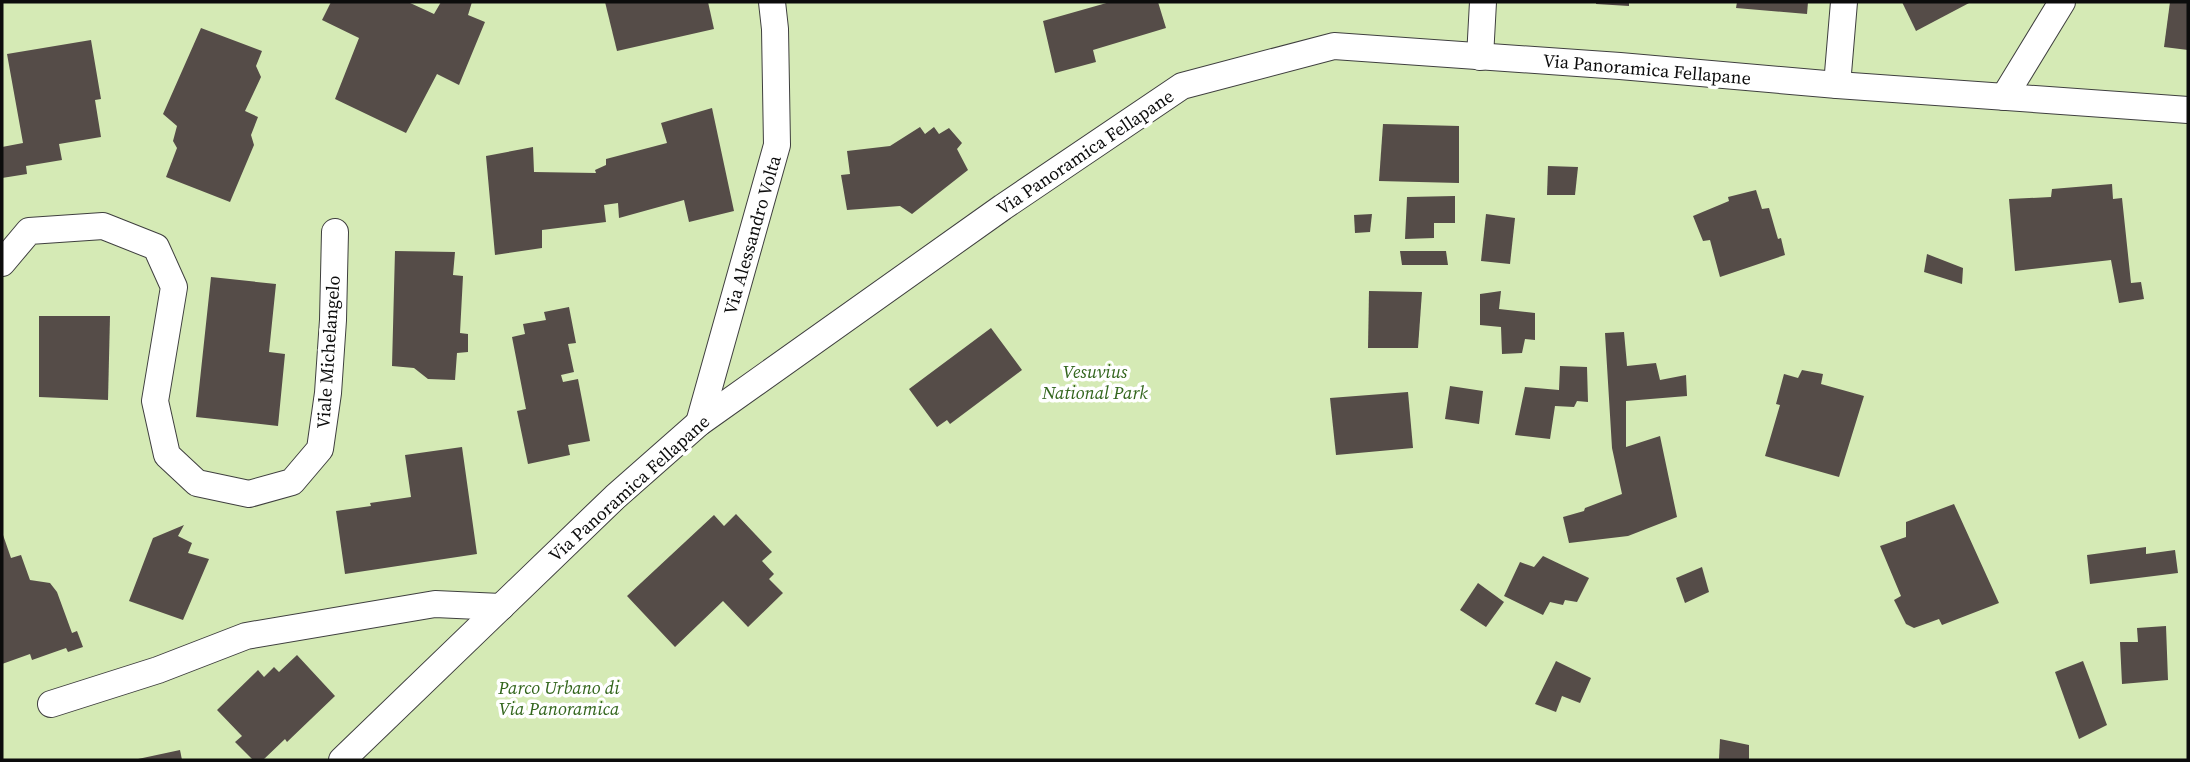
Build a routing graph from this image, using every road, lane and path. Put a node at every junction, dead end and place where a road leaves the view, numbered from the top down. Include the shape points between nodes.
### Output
1 (772, 2) edge
2 (1483, 2) edge
3 (1844, 2) edge
4 (2062, 2) edge
5 (1480, 57) junction
6 (1837, 85) junction
7 (2004, 97) junction
8 (2188, 110) edge
9 (335, 232) dead end
10 (2, 263) edge
11 (699, 423) junction
12 (501, 607) junction
13 (51, 704) dead end
14 (342, 760) edge

1 - 11 street, Via Alessandro Volta via 777,145
2 - 5 street
3 - 6 street
4 - 7 street
5 - 6 street, Via Panoramica Fellapane
5 - 11 street, Via Panoramica Fellapane via 1334,46 1182,86
6 - 7 street, Via Panoramica Fellapane
7 - 8 street, Via Panoramica Fellapane
9 - 10 street, Viale Michelangelo via 328,393 320,449 292,482 249,494 197,483 167,455 155,401 174,287 156,247 103,226 29,231
11 - 12 street, Via Panoramica Fellapane via 615,496
12 - 13 street via 435,604 247,636
12 - 14 street, Via Panoramica Fellapane

